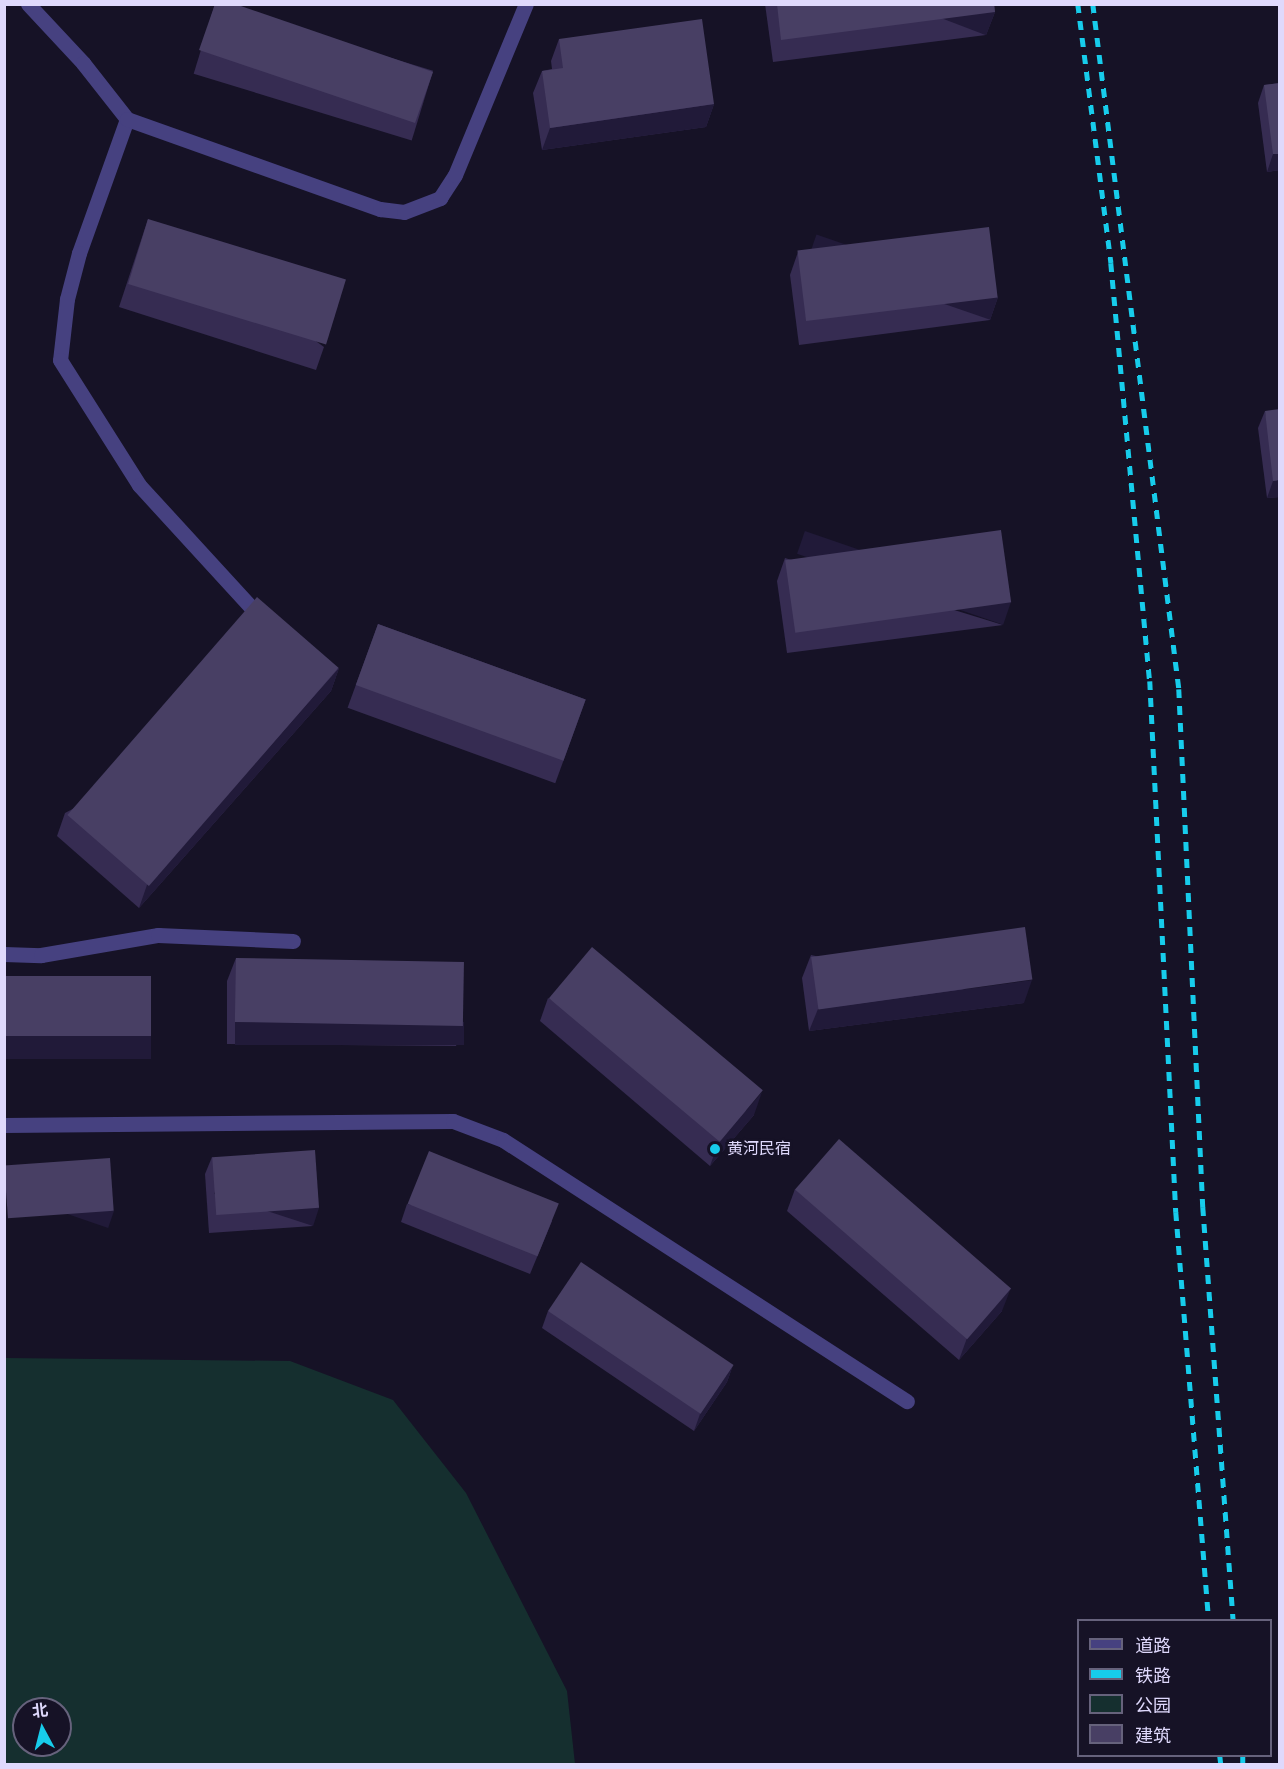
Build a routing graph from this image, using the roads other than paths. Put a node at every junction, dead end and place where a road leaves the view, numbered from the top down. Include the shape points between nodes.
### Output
1 (28, 4) edge
2 (526, 4) edge
3 (127, 119) junction
4 (270, 629) edge
5 (293, 941) dead end
6 (4, 954) edge
7 (4, 1125) edge
8 (907, 1401) dead end

1 - 3 street via 83,63
2 - 3 street via 455,175 440,198 411,210 380,209
3 - 4 street via 79,252 67,299 60,360 139,485
5 - 6 street via 158,935 41,955
7 - 8 street via 453,1122 503,1140

